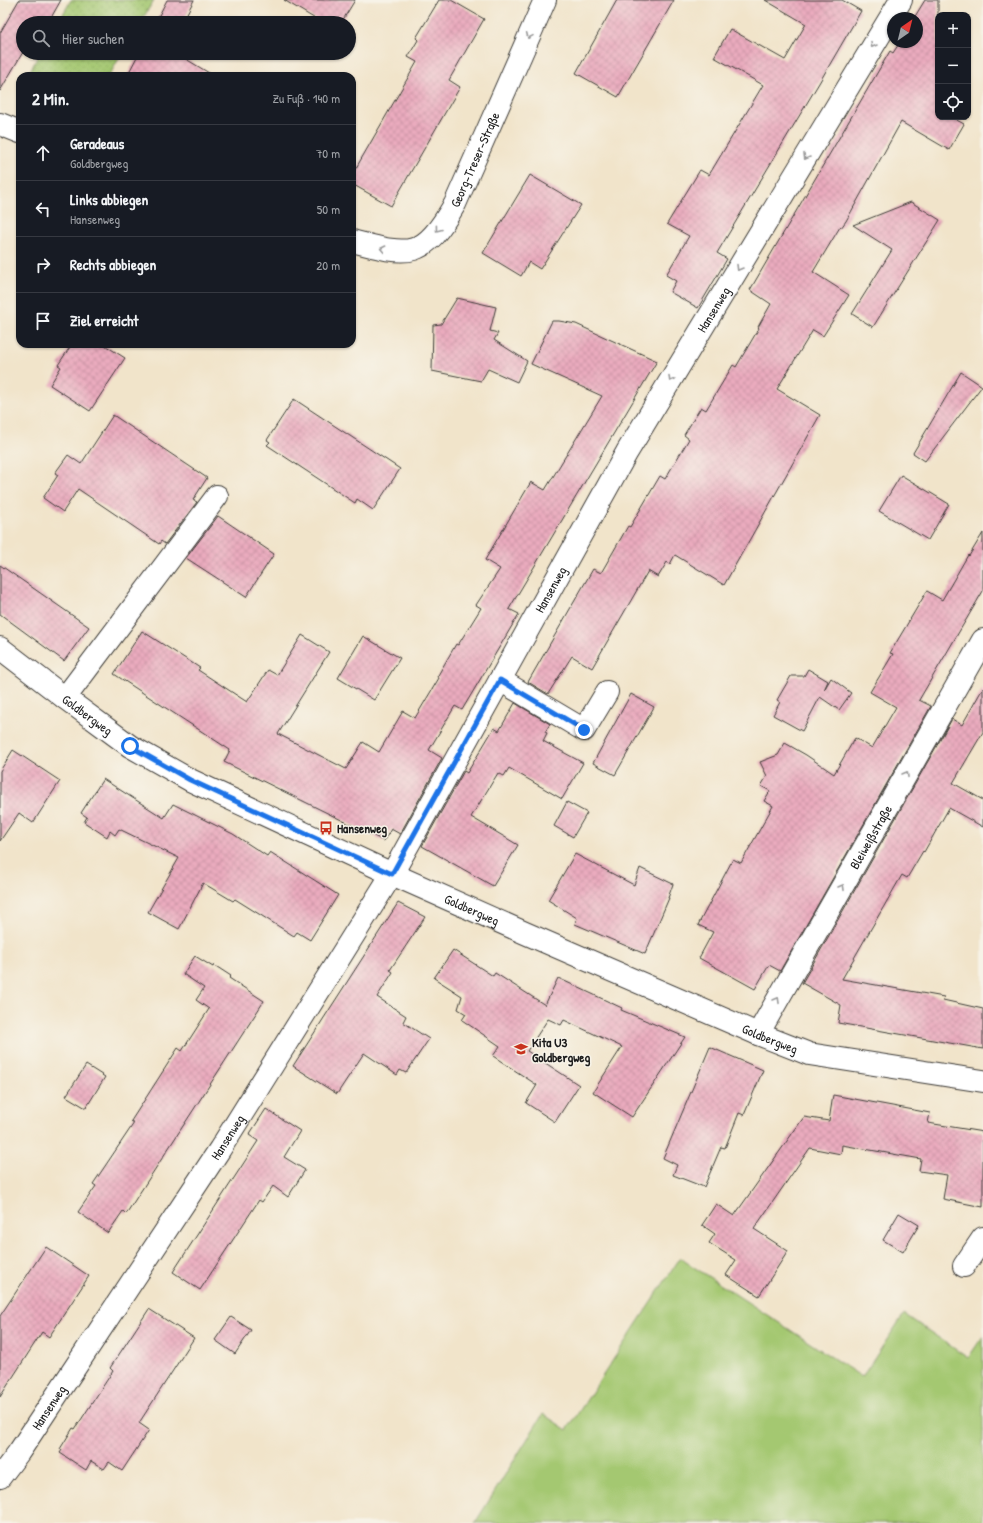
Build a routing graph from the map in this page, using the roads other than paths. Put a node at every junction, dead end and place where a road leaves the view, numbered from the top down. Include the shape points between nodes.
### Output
1 (545, 0) edge
2 (901, 0) edge
3 (0, 124) edge
4 (16, 130) edge
5 (356, 242) edge
6 (217, 496) dead end
7 (983, 640) edge
8 (0, 648) edge
9 (500, 680) junction
10 (607, 692) dead end
11 (65, 698) junction
12 (392, 874) junction
13 (758, 1034) junction
14 (983, 1081) edge
15 (983, 1238) edge
16 (964, 1266) dead end
17 (0, 1477) edge

1 -> 5 street, Georg-Treser-Straße via 455,204 435,234 427,243 415,250 386,250
2 -> 9 street, Hansenweg via 627,452
3 - 4 street
6 - 11 street
13 -> 7 street, Bleiweißstraße
8 - 11 street, Goldbergweg
9 - 10 street via 584,730
9 - 12 street, Hansenweg
11 - 12 street, Goldbergweg via 130,746 190,780
12 - 13 street, Goldbergweg
12 - 17 street, Hansenweg via 220,1149
13 - 14 street, Goldbergweg via 810,1054
15 - 16 street

